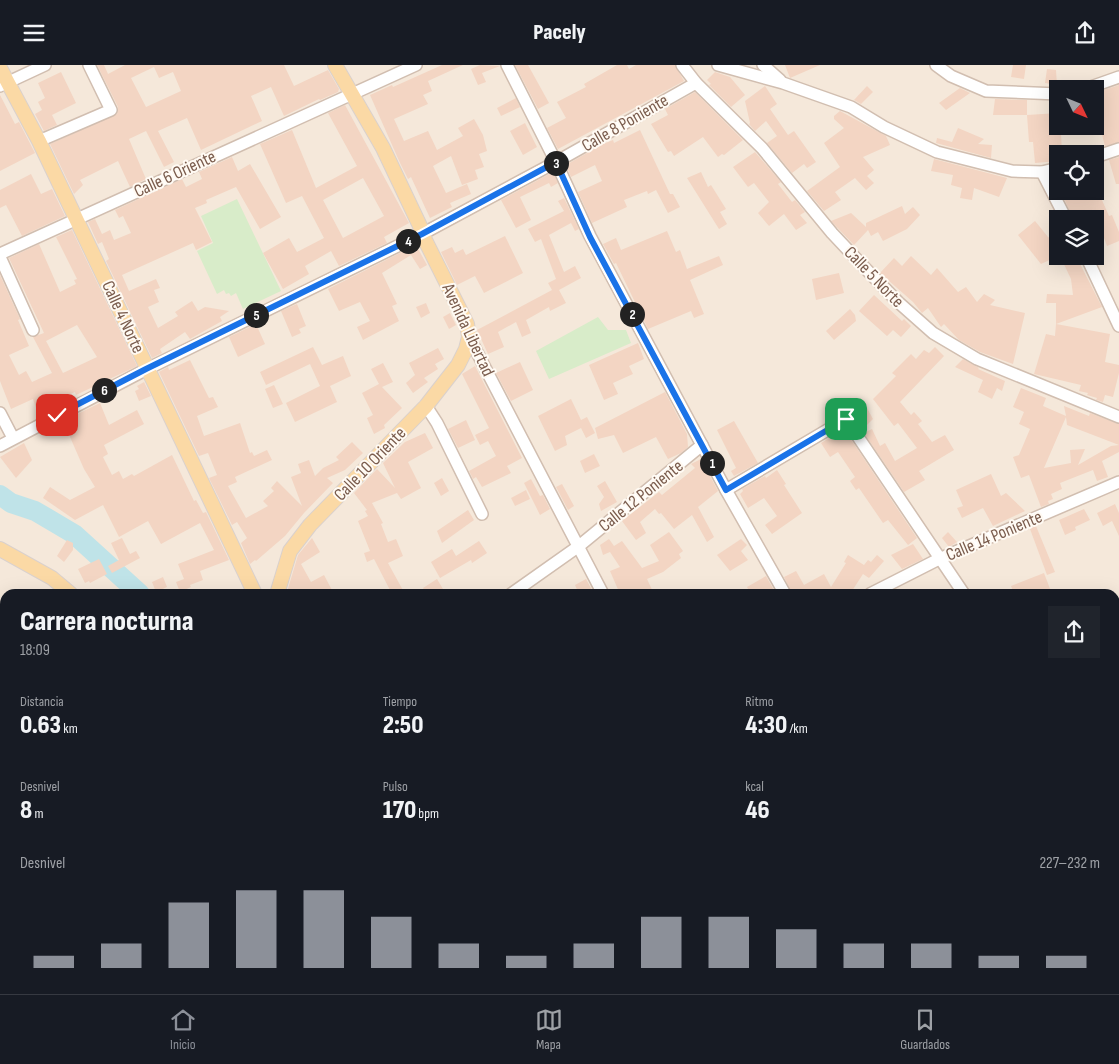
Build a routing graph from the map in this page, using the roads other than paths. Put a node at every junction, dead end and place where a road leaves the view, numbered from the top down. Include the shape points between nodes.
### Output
1 (46, 65) edge
2 (89, 65) edge
3 (336, 65) edge
4 (416, 65) edge
5 (507, 65) edge
6 (682, 65) edge
7 (718, 65) edge
8 (763, 65) edge
9 (936, 65) edge
10 (0, 68) edge
11 (1119, 77) edge
12 (1104, 82) edge
13 (696, 83) junction
14 (783, 83) junction
15 (4, 84) edge
16 (350, 93) junction
17 (1049, 94) edge
18 (39, 141) junction
19 (1119, 149) edge
20 (1104, 154) edge
21 (556, 162) junction
22 (1049, 170) edge
23 (1042, 172) junction
24 (1061, 210) edge
25 (77, 219) junction
26 (422, 234) junction
27 (0, 256) edge
28 (1090, 265) edge
29 (1119, 326) edge
30 (33, 330) dead end
31 (469, 337) junction
32 (146, 369) junction
33 (426, 406) junction
34 (0, 413) edge
35 (1119, 417) edge
36 (13, 438) junction
37 (702, 445) junction
38 (0, 446) edge
39 (1119, 482) edge
40 (726, 490) junction
41 (482, 514) dead end
42 (579, 546) junction
43 (0, 549) edge
44 (940, 559) junction
45 (65, 589) edge
46 (253, 589) edge
47 (279, 589) edge
48 (518, 589) edge
49 (600, 589) edge
50 (782, 589) edge
51 (880, 589) edge
52 (961, 589) edge

1 - 15 street
2 - 18 street via 111,110
3 - 16 main road, Avenida Libertad
4 - 16 street, Calle 6 Oriente
5 - 21 street
6 - 13 street, Calle 5 Norte
7 - 14 street
8 - 14 street
9 - 17 street via 951,76 986,91
10 - 15 main road, Calle 4 Norte
11 - 12 street
13 - 21 street, Calle 8 Poniente
13 - 35 street, Calle 5 Norte via 762,148 864,267 933,333 977,359
14 - 23 street via 851,107 937,152 1012,171
15 - 18 main road, Calle 4 Norte
16 - 25 street, Calle 6 Oriente
16 - 26 main road, Avenida Libertad via 383,149
18 - 25 main road, Calle 4 Norte
19 - 20 street
21 - 26 street, Calle 8 Poniente
21 - 37 street via 590,237
22 - 23 street
23 - 24 street
25 - 27 street, Calle 6 Oriente
25 - 32 main road, Calle 4 Norte
26 - 31 main road, Avenida Libertad via 466,324
26 - 32 street, Calle 8 Poniente
27 - 30 street
28 - 29 street
31 - 33 main road, Calle 10 Oriente via 458,365
31 - 42 street, Avenida Libertad
32 - 36 street, Calle 8 Poniente
32 - 46 main road, Calle 4 Norte
33 - 41 street
33 - 47 main road, Calle 10 Oriente via 310,525 290,551
34 - 36 street
36 - 38 street, Calle 8 Poniente
37 - 40 street
37 - 42 street, Calle 12 Poniente
39 - 44 street, Calle 14 Poniente
40 - 44 street via 846,419
40 - 50 street
42 - 48 street, Calle 12 Poniente
42 - 49 street, Avenida Libertad
43 - 45 main road via 52,578
44 - 51 street, Calle 14 Poniente
44 - 52 street

